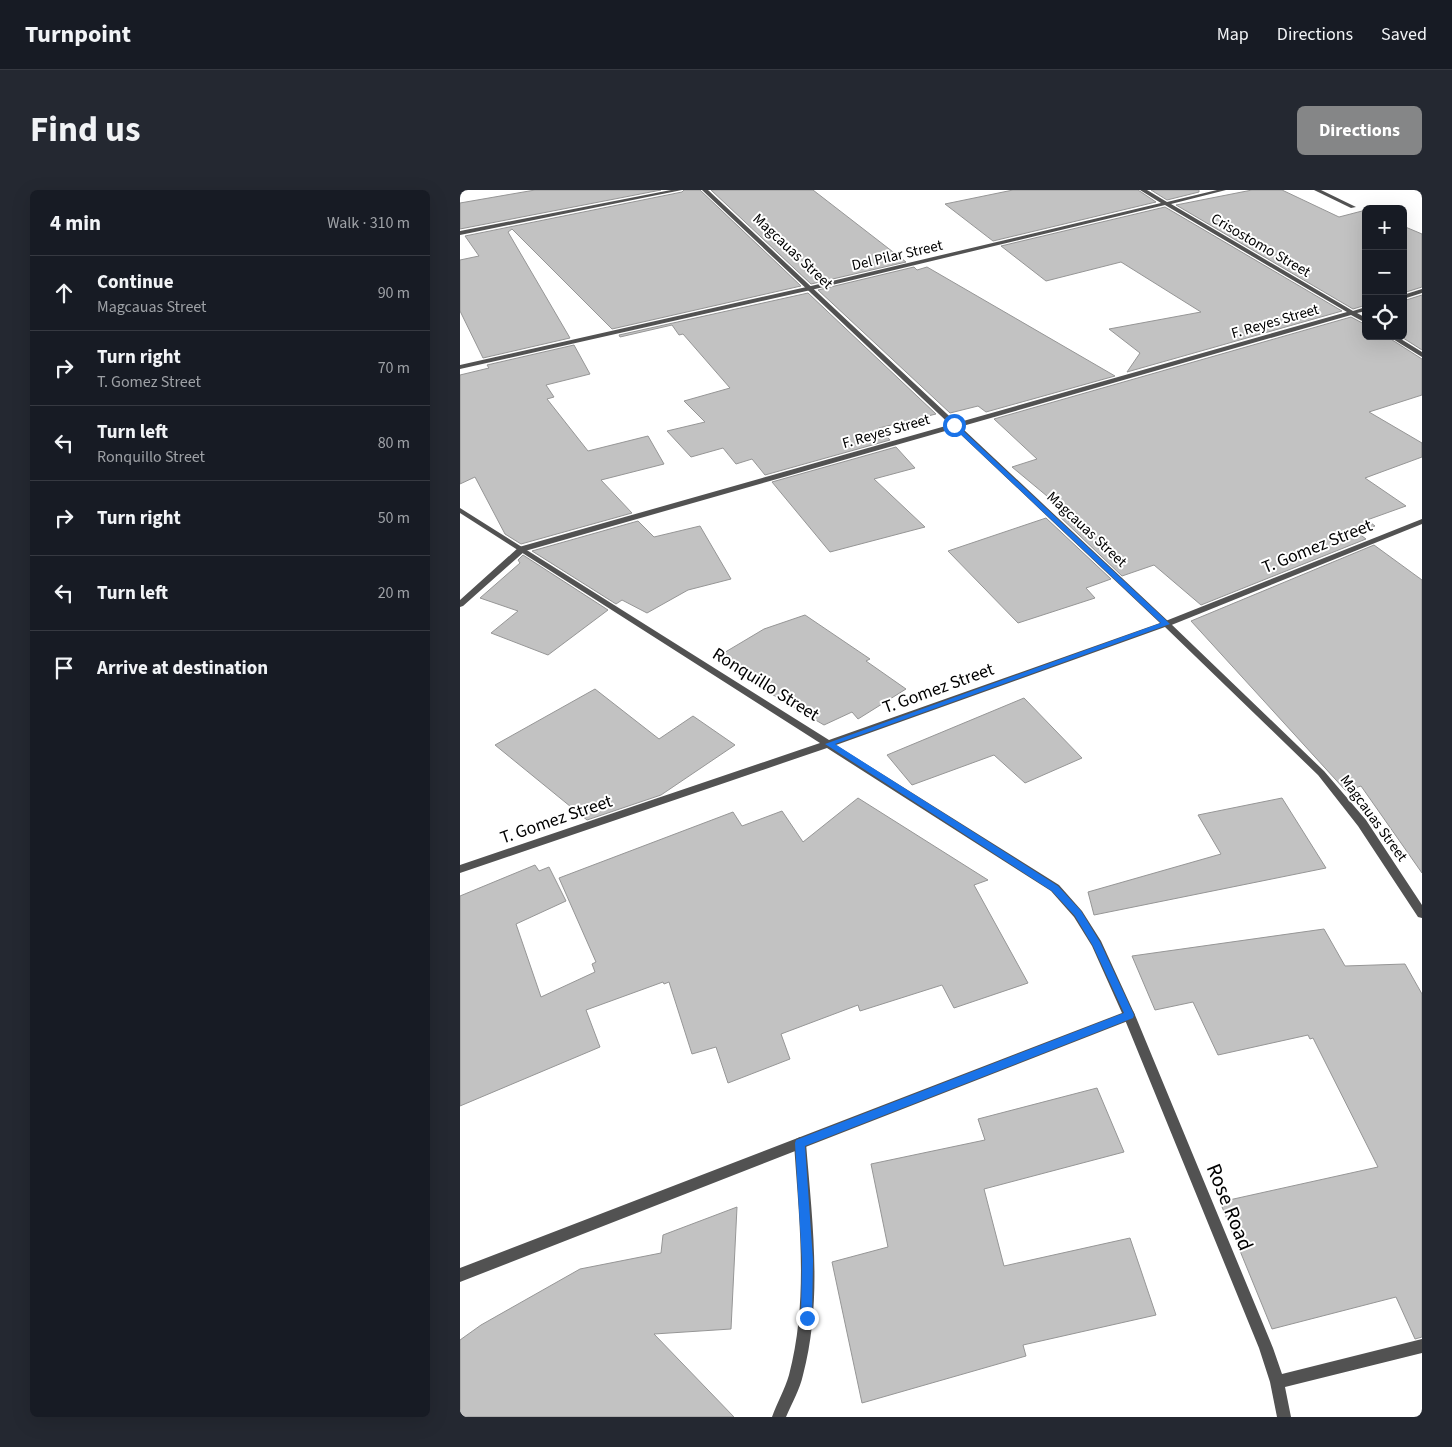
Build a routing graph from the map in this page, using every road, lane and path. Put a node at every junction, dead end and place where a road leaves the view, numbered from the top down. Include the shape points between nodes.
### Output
1 (679, 190) edge
2 (705, 190) edge
3 (1143, 190) edge
4 (1222, 190) edge
5 (1317, 190) edge
6 (1167, 204) junction
7 (1353, 207) dead end
8 (460, 233) edge
9 (810, 288) junction
10 (1422, 291) edge
11 (1407, 296) edge
12 (1362, 310) edge
13 (1352, 313) junction
14 (1362, 319) edge
15 (1398, 340) edge
16 (1422, 355) edge
17 (460, 367) edge
18 (954, 425) junction
19 (460, 510) edge
20 (1422, 521) edge
21 (522, 549) junction
22 (460, 604) edge
23 (1166, 624) junction
24 (828, 744) junction
25 (460, 869) edge
26 (1421, 911) edge
27 (1129, 1015) junction
28 (800, 1143) junction
29 (460, 1275) edge
30 (1422, 1346) edge
31 (1277, 1382) junction
32 (779, 1417) edge
33 (1284, 1417) edge

1 - 8 street
2 - 9 street, Magcauas Street
3 - 6 street, Crisostomo Street
4 - 6 street, Del Pilar Street
5 - 7 street
6 - 9 street, Del Pilar Street
6 - 13 street, Crisostomo Street
9 - 17 street, Del Pilar Street
9 - 18 street, Magcauas Street
10 - 11 street
12 - 13 street, F. Reyes Street
13 - 14 street, Crisostomo Street
13 - 18 street, F. Reyes Street
15 - 16 street
18 - 21 street, F. Reyes Street
18 - 23 street, Magcauas Street
19 - 21 street, Ronquillo Street
20 - 23 street, T. Gomez Street
21 - 22 street, F. Reyes Street
21 - 24 street, Ronquillo Street
23 - 24 street, T. Gomez Street
23 - 26 street, Magcauas Street via 1321,773 1362,823
24 - 25 street, T. Gomez Street
24 - 27 street, Ronquillo Street via 1055,888 1078,914 1097,944
27 - 28 street
27 - 31 street, Rose Road via 1250,1307
28 - 29 street
28 - 32 street via 808,1260 807,1318 796,1376
30 - 31 street
31 - 33 street, Rose Road

